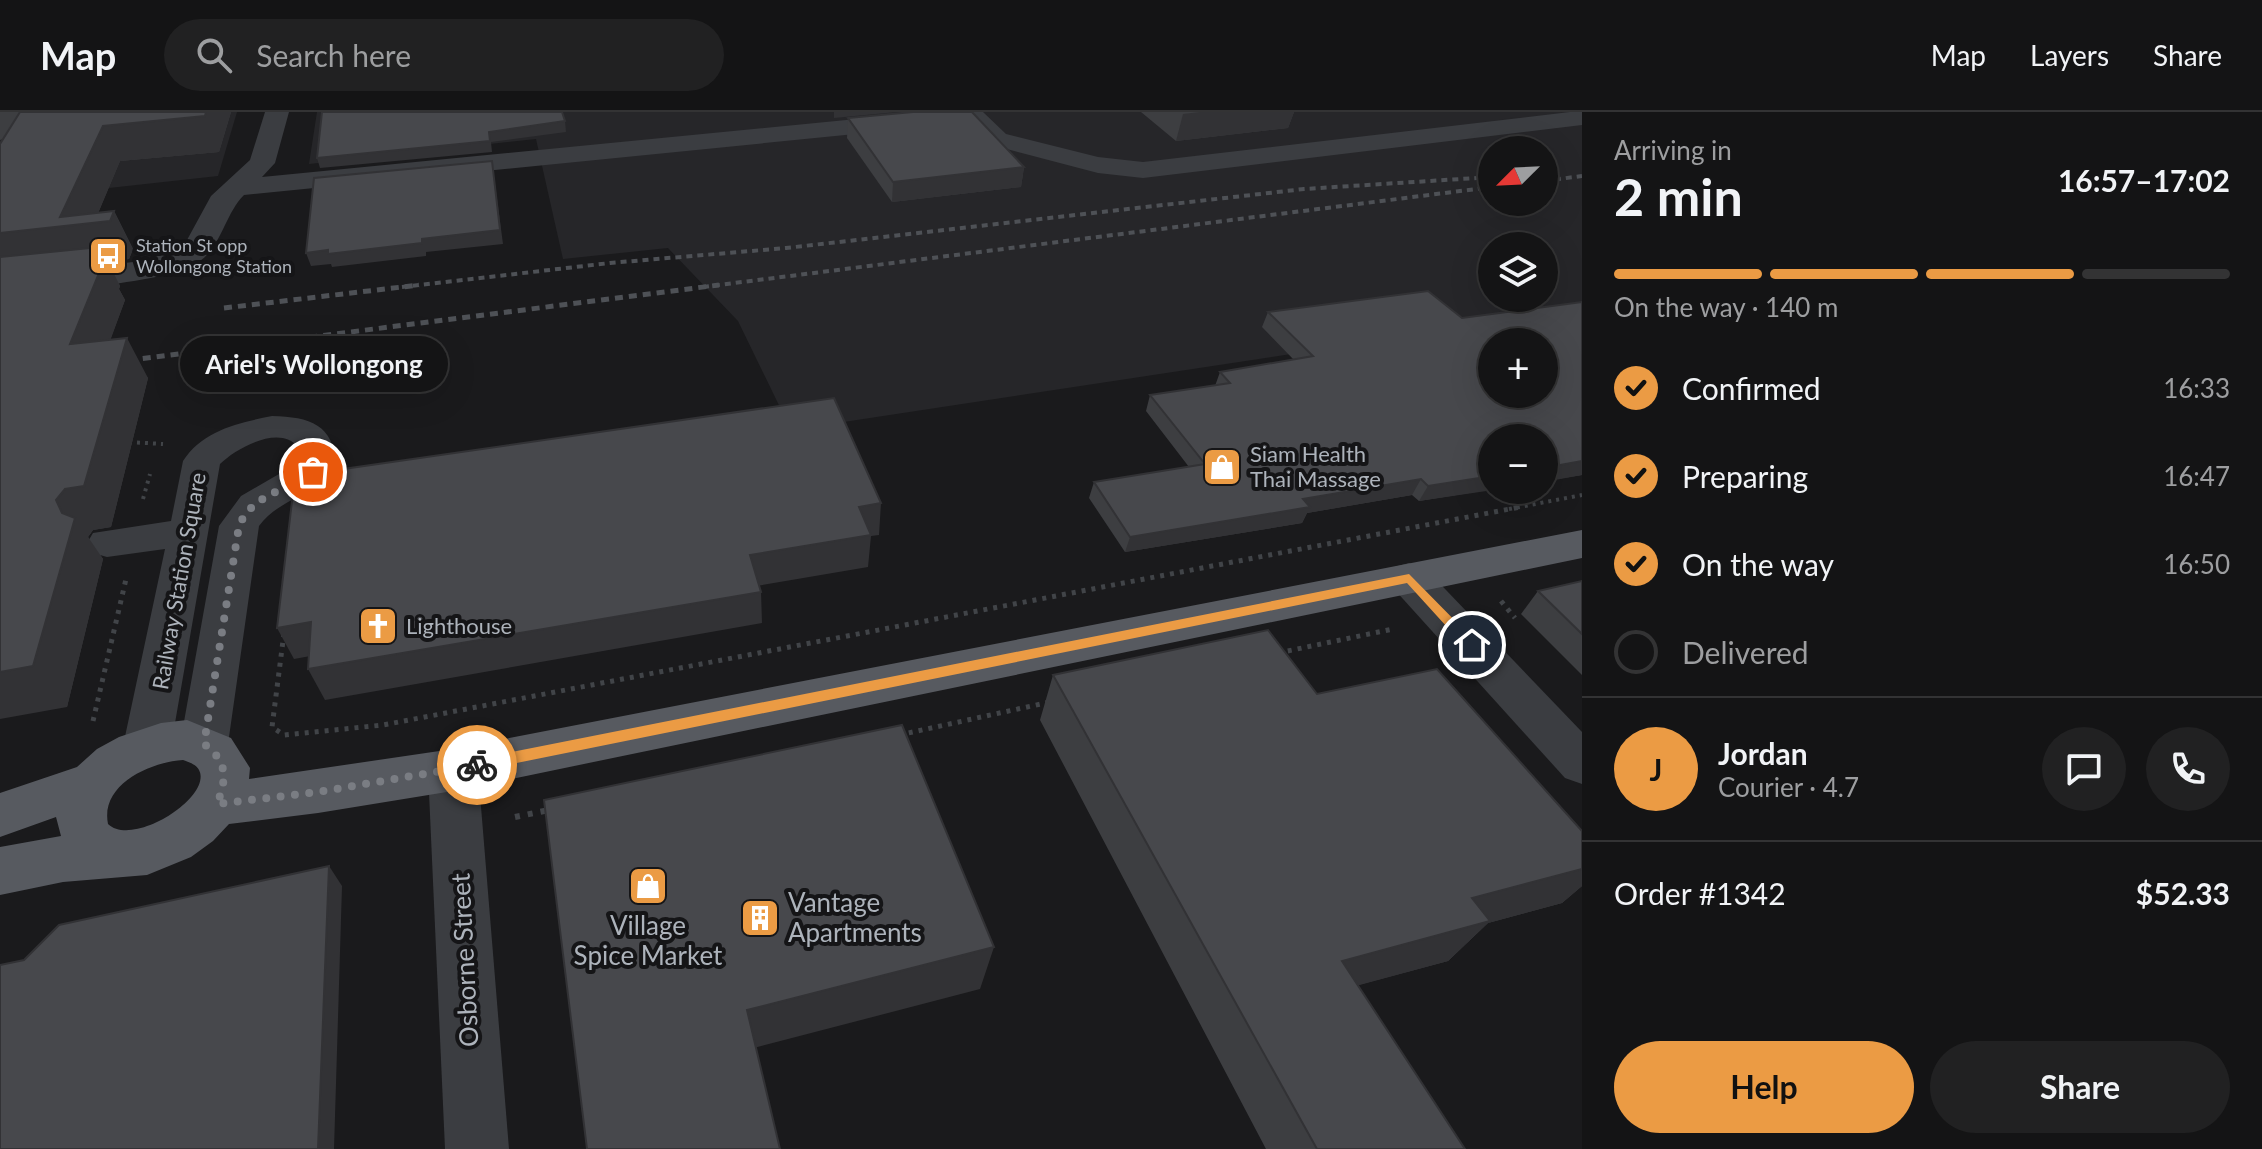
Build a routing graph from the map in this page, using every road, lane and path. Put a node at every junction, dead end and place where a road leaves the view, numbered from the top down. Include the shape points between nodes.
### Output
1 (277, 112) edge
2 (1582, 118) edge
3 (235, 188) junction
4 (0, 286) edge
5 (123, 441) dead end
6 (168, 444) dead end
7 (1582, 495) edge
8 (190, 518) junction
9 (110, 530) dead end
10 (1582, 544) edge
11 (1409, 578) junction
12 (284, 629) edge
13 (1393, 629) dead end
14 (1269, 655) edge
15 (1052, 702) edge
16 (897, 735) edge
17 (204, 744) junction
18 (147, 746) junction
19 (1582, 764) edge
20 (453, 770) junction
21 (94, 782) junction
22 (217, 804) junction
23 (557, 808) edge
24 (0, 815) edge
25 (515, 817) dead end
26 (114, 855) junction
27 (0, 871) edge
28 (477, 1149) edge

1 - 3 street via 262,163
2 - 3 street via 1143,170 1098,165 997,139 972,115
3 - 4 street via 215,211 200,244 179,261 146,270
5 - 6 path
7 - 12 path via 383,725 284,735 272,727
8 - 9 street
8 - 17 street, Railway Station Square via 202,461 213,446 249,432 287,428 307,433 317,444 313,472 264,497 239,526
8 - 18 street, Railway Station Square
10 - 11 main road
11 - 19 street
11 - 20 main road
13 - 14 path
15 - 16 path
17 - 18 main road via 187,740
17 - 22 main road via 225,768
18 - 21 main road
20 - 22 main road
20 - 28 street, Osborne Street
21 - 24 main road
21 - 26 main road via 79,820 84,836 96,848
22 - 26 main road via 172,843
23 - 25 path
26 - 27 main road

